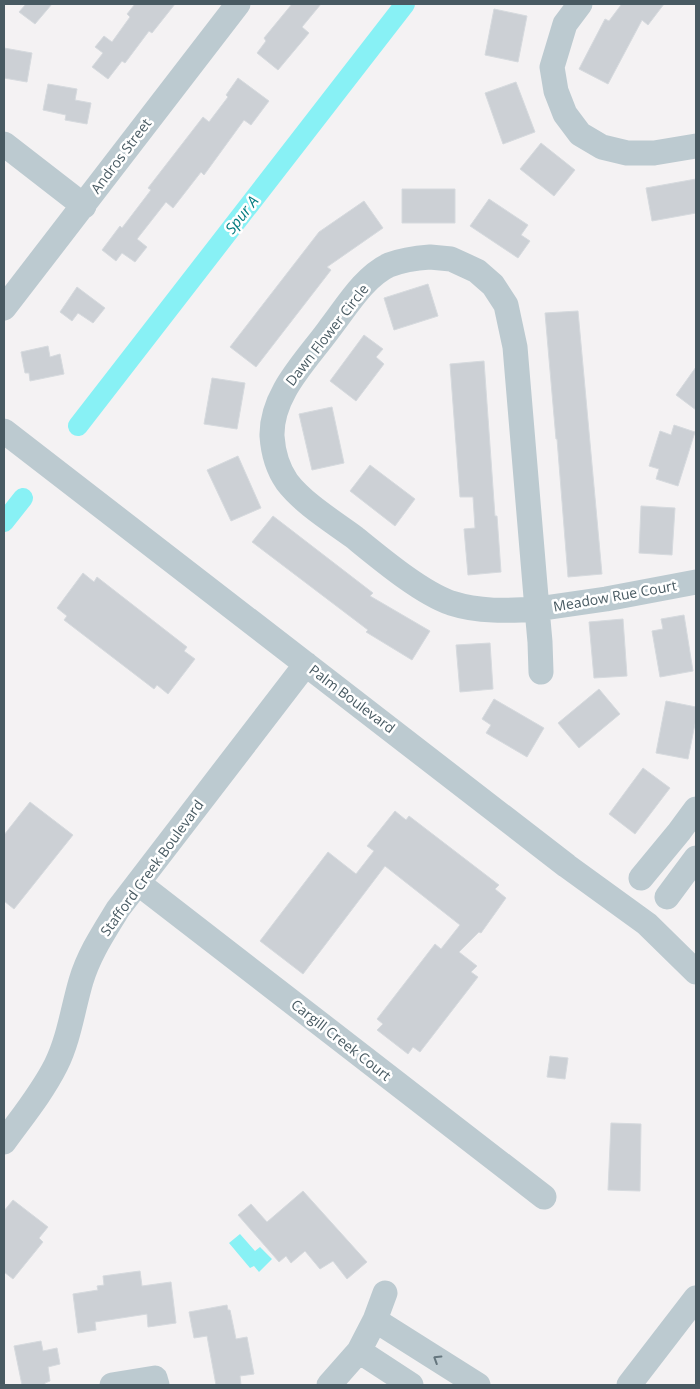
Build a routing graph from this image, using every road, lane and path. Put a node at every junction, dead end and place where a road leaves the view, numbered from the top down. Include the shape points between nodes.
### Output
1 (238, 4) edge
2 (580, 4) edge
3 (4, 144) edge
4 (696, 146) edge
5 (84, 206) junction
6 (4, 308) edge
7 (4, 431) edge
8 (696, 582) edge
9 (536, 610) junction
10 (306, 664) junction
11 (541, 672) dead end
12 (696, 808) edge
13 (688, 838) edge
14 (696, 858) edge
15 (641, 878) dead end
16 (138, 883) junction
17 (667, 897) dead end
18 (696, 972) edge
19 (4, 1142) edge
20 (544, 1197) dead end
21 (385, 1293) dead end
22 (696, 1298) edge
23 (375, 1320) junction
24 (359, 1350) junction
25 (637, 1382) edge
26 (112, 1385) edge
27 (157, 1385) edge
28 (329, 1385) edge
29 (411, 1385) edge
30 (478, 1385) edge

1 - 5 street, Andros Street
2 - 4 street via 565,24 552,68 565,114 580,134 602,147 627,153 654,153
3 - 5 street
5 - 6 street, Andros Street
7 - 10 street, Palm Boulevard
8 - 9 street, Meadow Rue Court
9 - 9 street, Dawn Flower Circle via 503,612 474,609 449,602 416,584 310,504 286,481 274,454 274,412 282,393 355,295 388,266 409,259 451,259 477,271 493,285 506,305 515,347
9 - 11 street, Meadow Rue Court
10 - 16 street, Stafford Creek Boulevard
10 - 18 street, Palm Boulevard via 647,924
12 - 13 street
13 - 15 street
14 - 17 street
16 - 19 street, Stafford Creek Boulevard via 94,949 57,1064
16 - 20 street, Cargill Creek Court
21 - 23 street
22 - 25 street
23 - 24 street
30 -> 23 street
24 - 28 street
24 - 29 street
26 - 27 street via 155,1378

